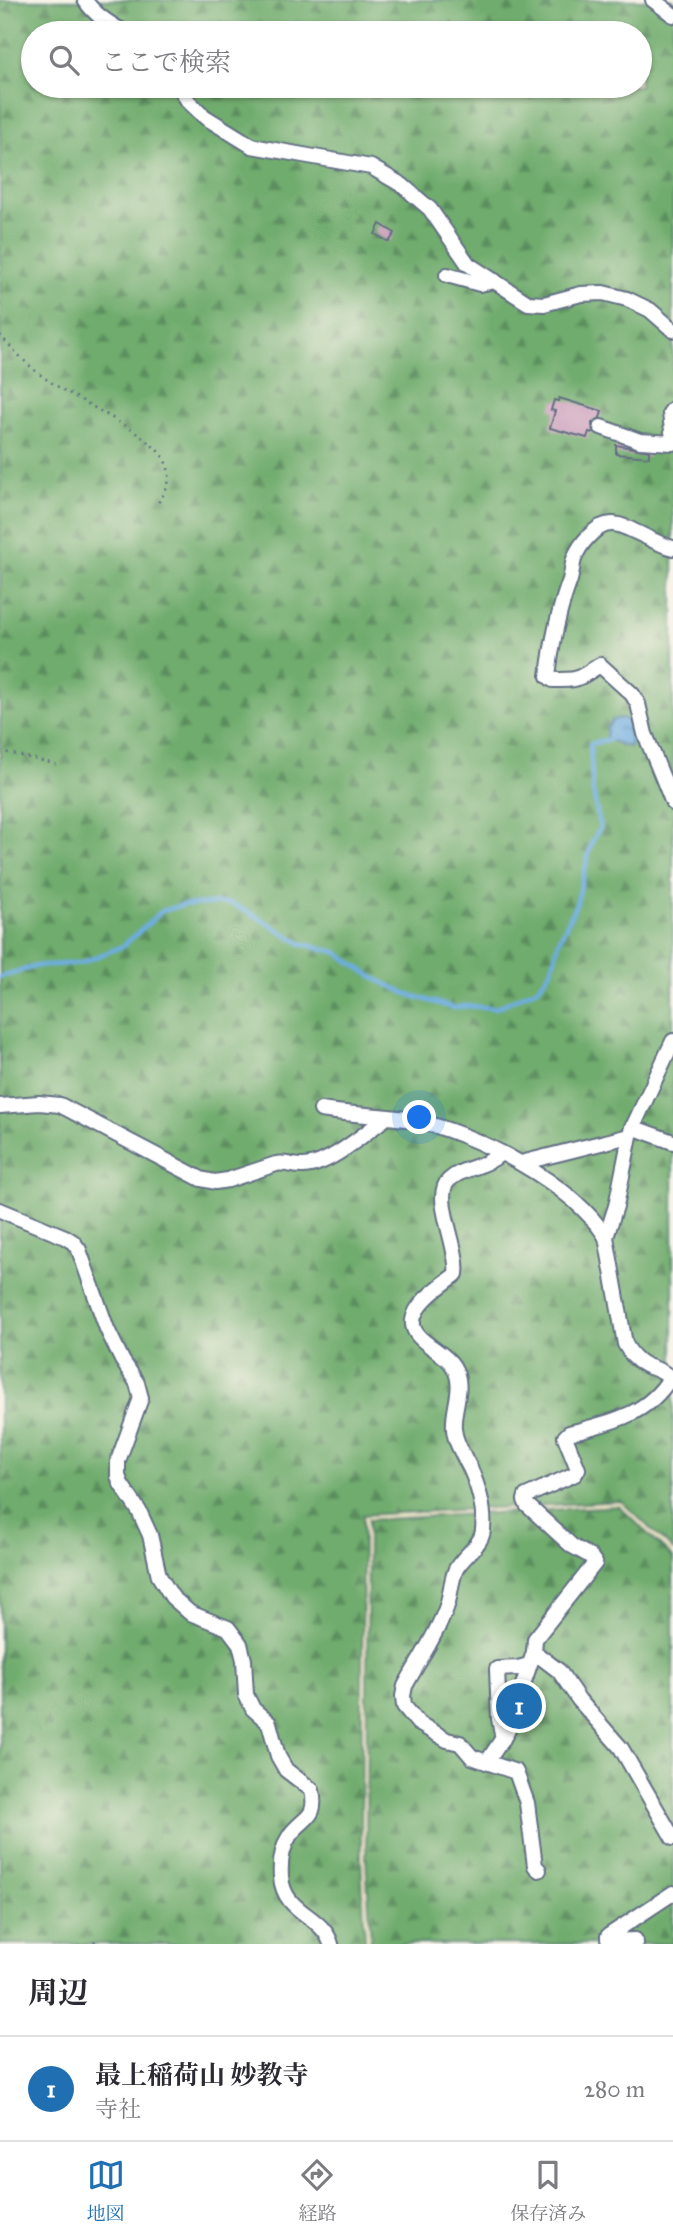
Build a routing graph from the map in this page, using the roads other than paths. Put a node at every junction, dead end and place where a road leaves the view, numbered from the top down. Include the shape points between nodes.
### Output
1 (85, 0) edge
2 (653, 0) edge
3 (673, 15) edge
4 (108, 21) edge
5 (186, 98) edge
6 (447, 275) dead end
7 (495, 281) junction
8 (673, 330) edge
9 (673, 409) edge
10 (601, 427) dead end
11 (673, 441) edge
12 (673, 548) edge
13 (645, 734) junction
14 (639, 752) dead end
15 (673, 803) edge
16 (673, 1041) edge
17 (0, 1106) edge
18 (321, 1110) dead end
19 (387, 1117) junction
20 (631, 1132) junction
21 (673, 1142) edge
22 (501, 1153) junction
23 (521, 1163) junction
24 (0, 1210) edge
25 (606, 1237) junction
26 (531, 1659) junction
27 (503, 1739) junction
28 (487, 1762) junction
29 (673, 1838) edge
30 (539, 1870) dead end
31 (673, 1893) edge
32 (331, 1944) edge
33 (633, 1944) edge

1 - 4 street
2 - 3 street
5 - 7 street via 205,117 252,146 371,167 402,184 430,209 468,264
6 - 7 street via 480,284
7 - 8 street via 528,303 603,293 627,299 650,310
9 - 11 street
10 - 11 street via 640,441
12 - 13 street via 613,524 601,526 575,556 552,637 548,676 575,680 600,665 632,694
13 - 14 street
13 - 15 street
16 - 20 street
17 - 19 street via 60,1105 201,1179 215,1182 276,1164 302,1167 318,1163
18 - 19 street
19 - 22 street via 445,1130
20 - 21 street
20 - 23 street
20 - 25 street
22 - 23 street
22 - 28 street via 491,1163 446,1182 444,1213 458,1261 456,1274 421,1305 413,1321 414,1331 444,1355 458,1376 453,1427 471,1471 484,1524 483,1535 457,1569 445,1611 403,1696 404,1706 418,1723 460,1743 472,1758
23 - 25 street via 558,1189
24 - 32 street via 65,1237 79,1250 107,1329 138,1383 141,1398 118,1461 121,1484 150,1535 159,1576 172,1597 190,1613 228,1628 240,1644 246,1695 253,1709 270,1723 286,1770 312,1790 313,1813 290,1835 282,1855 281,1879 286,1898 328,1933
25 - 26 street via 625,1344 632,1356 670,1378 646,1406 626,1418 569,1433 565,1437 578,1469 575,1474 526,1496 527,1505 595,1563 535,1639
26 - 27 street
26 - 27 street via 518,1668 497,1669
26 - 29 street via 559,1671 621,1748
27 - 28 street
28 - 30 street via 516,1772 527,1803
31 - 33 street via 608,1936 611,1941 635,1940

